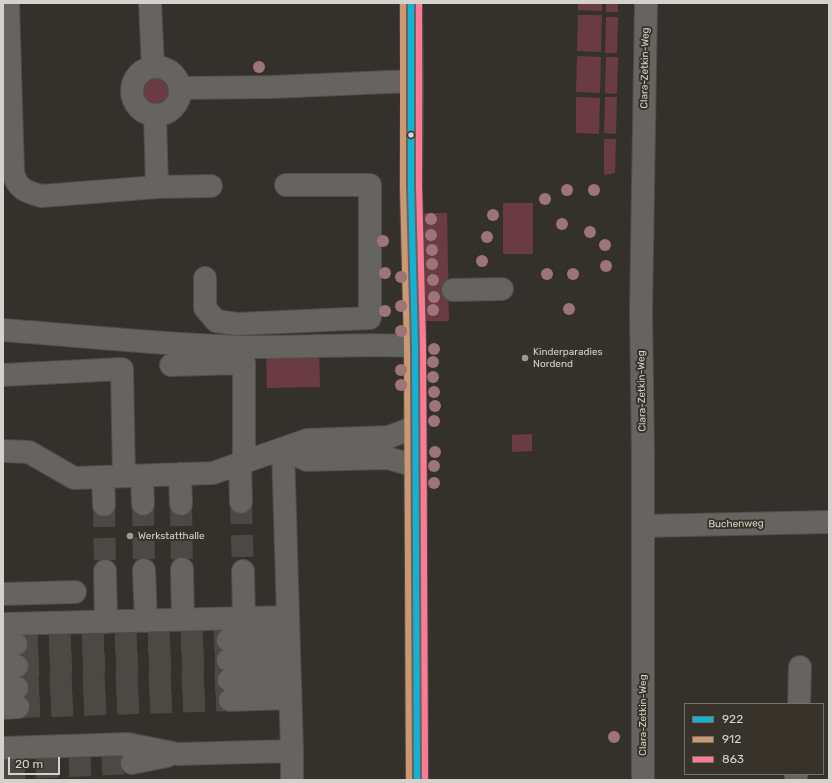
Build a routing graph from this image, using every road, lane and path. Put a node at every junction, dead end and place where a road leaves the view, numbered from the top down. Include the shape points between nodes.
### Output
1 (8, 3) edge
2 (150, 3) edge
3 (411, 3) edge
4 (646, 3) edge
5 (153, 66) junction
6 (412, 81) junction
7 (181, 88) junction
8 (155, 115) junction
9 (286, 185) dead end
10 (212, 186) dead end
11 (157, 187) junction
12 (205, 278) dead end
13 (502, 289) dead end
14 (453, 290) dead end
15 (273, 323) junction
16 (3, 330) edge
17 (261, 346) junction
18 (415, 346) junction
19 (171, 365) dead end
20 (3, 375) edge
21 (415, 427) junction
22 (283, 449) junction
23 (3, 451) edge
24 (242, 463) junction
25 (415, 466) junction
26 (180, 474) junction
27 (123, 476) junction
28 (241, 502) tunnel mouth
29 (143, 504) tunnel mouth
30 (180, 504) tunnel mouth
31 (104, 505) tunnel mouth
32 (829, 522) edge
33 (643, 526) junction
34 (182, 569) tunnel mouth
35 (144, 570) tunnel mouth
36 (105, 571) tunnel mouth
37 (243, 571) tunnel mouth
38 (74, 592) dead end
39 (3, 594) edge
40 (244, 618) junction
41 (183, 620) junction
42 (146, 621) junction
43 (106, 622) junction
44 (3, 624) edge
45 (289, 657) junction
46 (800, 667) dead end
47 (799, 703) edge
48 (3, 748) edge
49 (292, 751) junction
50 (178, 754) junction
51 (132, 763) tunnel mouth
52 (292, 780) edge
53 (417, 780) edge
54 (643, 780) edge

1 - 11 street via 13,172 20,188 42,196
2 - 5 street
3 - 6 street
4 - 33 street, Clara-Zetkin-Weg via 641,312
5 - 7 street via 168,69 179,81
5 - 8 street via 135,79 132,94 140,109
6 - 7 street via 272,88
6 - 18 street via 411,187
7 - 8 street via 177,104 164,114
8 - 11 street
9 - 15 street via 370,185 370,318
10 - 11 street
12 - 15 street via 204,308 216,321 237,324
13 - 14 street
15 - 17 street
16 - 17 street via 189,345
17 - 18 street
18 - 21 street
19 - 24 street via 244,363
20 - 27 street via 122,370
21 - 22 street via 389,437 307,440
21 - 25 street
22 - 24 street
22 - 25 street via 307,460 388,458
22 - 45 street
23 - 27 street via 29,452 74,478
24 - 26 street via 213,473
24 - 28 street
25 - 53 street
26 - 27 street
26 - 30 street
27 - 29 street
27 - 31 street
32 - 33 street, Buchenweg
33 - 54 street, Clara-Zetkin-Weg
34 - 41 street
35 - 42 street
36 - 43 street
37 - 40 street
38 - 39 street
40 - 41 street
40 - 45 street
41 - 42 street
42 - 43 street
43 - 44 street
45 - 45 street via 229,670
45 - 49 street
46 - 47 street
48 - 50 street via 128,744
49 - 50 street
49 - 52 street
50 - 51 street

